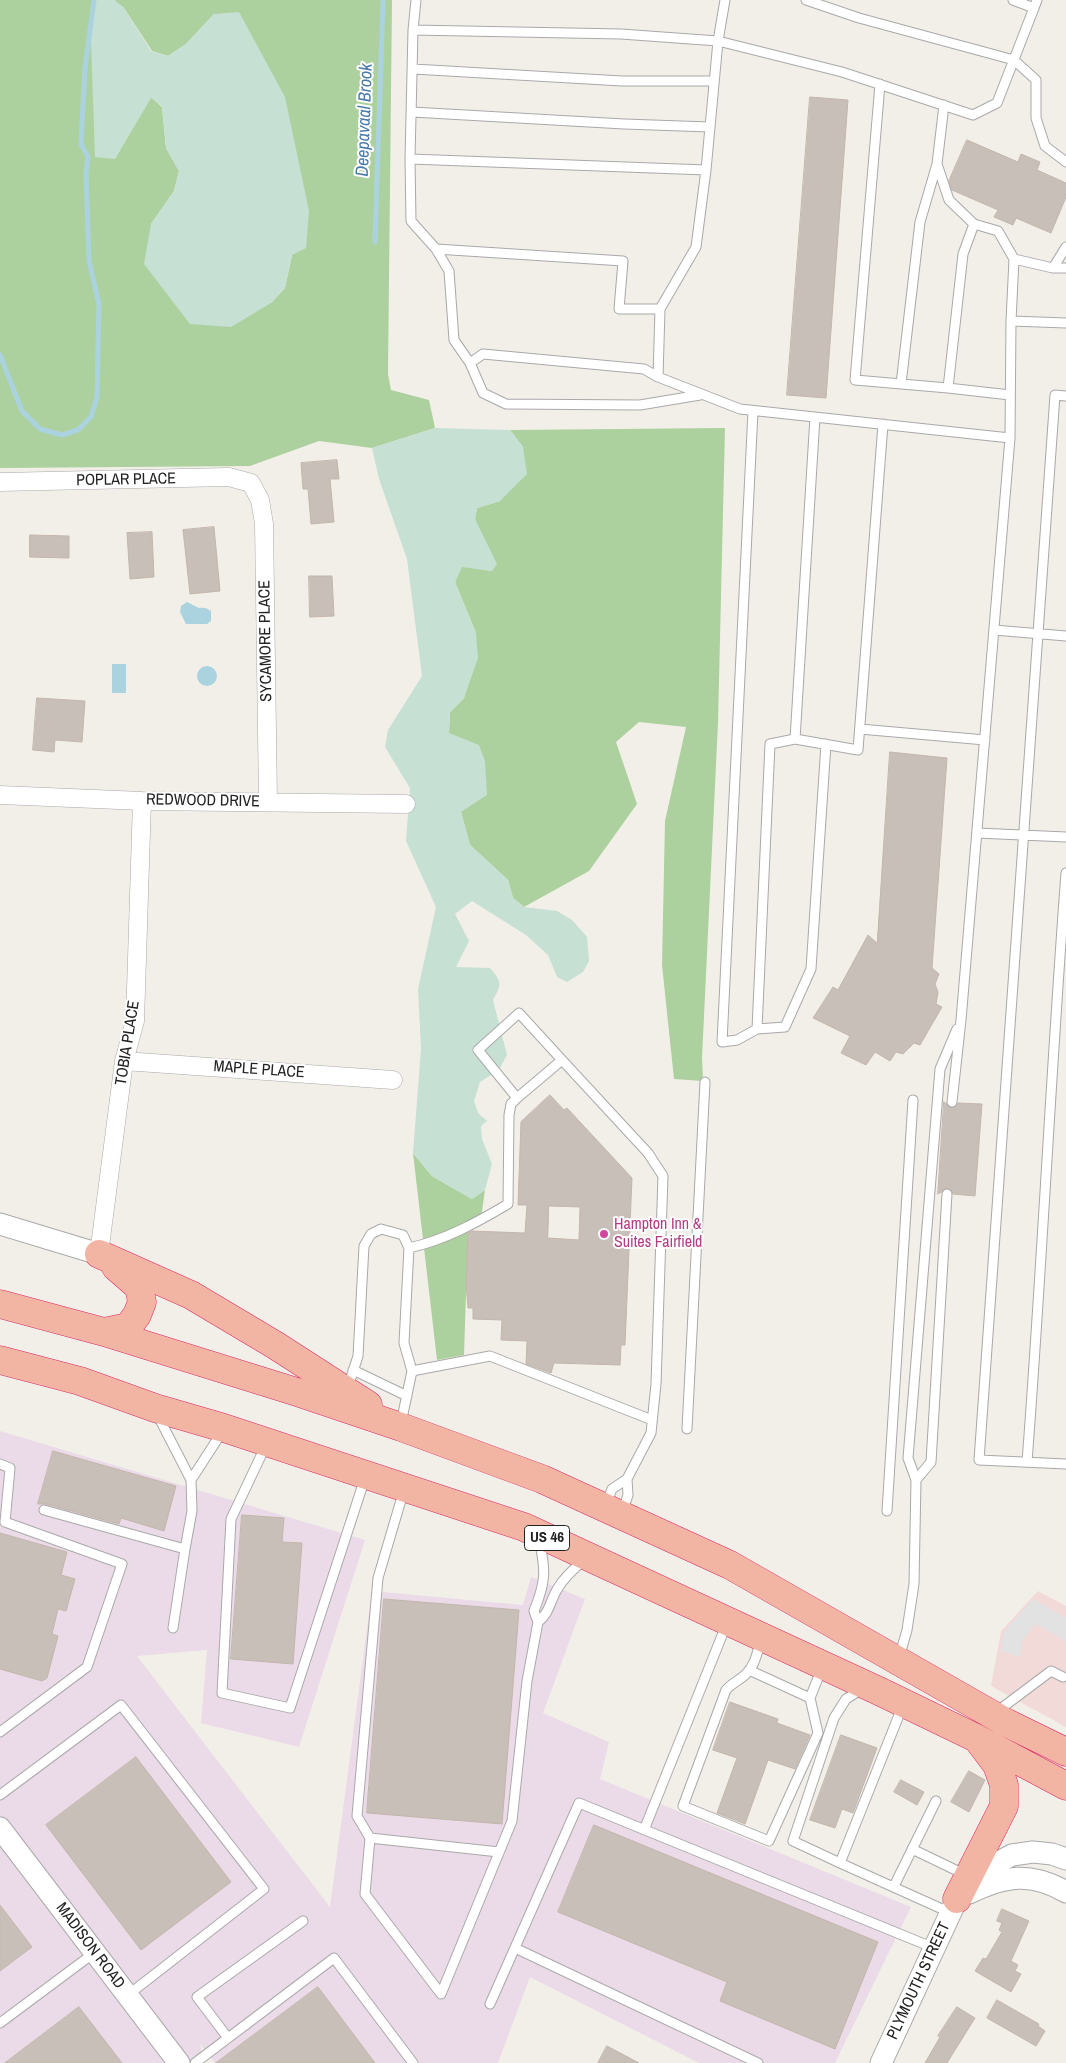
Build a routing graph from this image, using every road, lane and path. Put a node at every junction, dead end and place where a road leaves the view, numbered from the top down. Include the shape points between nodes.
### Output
1 (416, 0) edge
2 (725, 0) edge
3 (806, 0) edge
4 (1013, 0) edge
5 (1035, 4) edge
6 (413, 30) junction
7 (718, 41) junction
8 (1014, 60) junction
9 (413, 70) junction
10 (714, 82) junction
11 (880, 84) junction
12 (944, 105) junction
13 (412, 112) junction
14 (710, 127) junction
15 (410, 159) junction
16 (1066, 162) edge
17 (937, 164) junction
18 (706, 170) junction
19 (974, 224) junction
20 (1066, 247) edge
21 (436, 249) junction
22 (1014, 259) junction
23 (1053, 268) junction
24 (1066, 268) edge
25 (660, 309) junction
26 (1011, 321) junction
27 (1066, 323) edge
28 (470, 363) junction
29 (658, 377) junction
30 (901, 384) junction
31 (948, 388) junction
32 (702, 395) junction
33 (1010, 395) junction
34 (1066, 396) edge
35 (753, 411) junction
36 (815, 417) junction
37 (882, 424) junction
38 (1010, 438) junction
39 (0, 482) edge
40 (251, 483) joint
41 (994, 630) junction
42 (1038, 633) junction
43 (1066, 636) edge
44 (860, 729) junction
45 (795, 739) junction
46 (985, 740) junction
47 (826, 744) junction
48 (0, 796) edge
49 (142, 801) junction
50 (268, 802) junction
51 (406, 804) dead end
52 (977, 833) junction
53 (1024, 835) junction
54 (1066, 838) edge
55 (1066, 873) edge
56 (961, 1020) junction
57 (757, 1029) junction
58 (562, 1060) junction
59 (124, 1061) junction
60 (394, 1080) dead end
61 (705, 1082) dead end
62 (517, 1098) junction
63 (913, 1100) dead end
64 (952, 1102) dead end
65 (947, 1194) dead end
66 (0, 1224) edge
67 (409, 1248) junction
68 (99, 1254) junction
69 (0, 1304) edge
70 (104, 1332) junction
71 (0, 1360) edge
72 (412, 1371) junction
73 (350, 1381) junction
74 (407, 1396) junction
75 (155, 1408) junction
76 (652, 1420) junction
77 (400, 1427) junction
78 (224, 1428) junction
79 (688, 1429) dead end
80 (267, 1442) junction
81 (1027, 1462) junction
82 (0, 1464) edge
83 (1066, 1464) edge
84 (366, 1475) junction
85 (627, 1479) junction
86 (191, 1480) junction
87 (916, 1480) junction
88 (404, 1488) junction
89 (44, 1510) dead end
90 (887, 1510) dead end
91 (613, 1512) junction
92 (538, 1534) junction
93 (184, 1549) junction
94 (588, 1557) junction
95 (728, 1621) junction
96 (538, 1622) junction
97 (174, 1628) dead end
98 (762, 1637) junction
99 (898, 1661) junction
100 (823, 1665) junction
101 (750, 1670) junction
102 (1063, 1677) dead end
103 (867, 1685) junction
104 (810, 1698) junction
105 (904, 1703) junction
106 (992, 1714) junction
107 (0, 1732) edge
108 (976, 1738) junction
109 (1066, 1752) edge
110 (1066, 1786) edge
111 (0, 1795) edge
112 (936, 1801) dead end
113 (0, 1828) edge
114 (644, 1830) junction
115 (370, 1838) junction
116 (912, 1849) junction
117 (499, 1852) junction
118 (1066, 1859) edge
119 (840, 1863) junction
120 (894, 1886) junction
121 (1066, 1892) edge
122 (959, 1896) junction
123 (303, 1921) dead end
124 (515, 1948) junction
125 (934, 1948) junction
126 (94, 1952) junction
127 (128, 1996) junction
128 (490, 2004) dead end
129 (0, 2023) edge
130 (228, 2038) junction
131 (179, 2063) edge
132 (195, 2063) edge
133 (413, 2063) edge
134 (758, 2063) edge
135 (881, 2063) edge

1 - 6 lane
2 - 7 lane
3 - 8 lane via 859,18
4 - 5 lane
5 - 8 lane
6 - 7 lane via 620,34
6 - 9 lane
7 - 10 lane
7 - 11 lane
8 - 12 lane via 997,103 973,115
8 - 16 lane via 1036,80 1036,118 1045,146
9 - 10 lane via 622,81
9 - 13 lane
10 - 14 lane
11 - 12 lane
11 - 30 lane via 855,380
12 - 17 lane
13 - 14 lane
13 - 15 lane
14 - 18 lane
15 - 18 lane
15 - 21 lane via 411,221
17 - 19 lane via 949,200
17 - 30 lane via 920,222
18 - 25 lane via 696,247
19 - 22 lane via 998,231
19 - 31 lane via 964,254
20 - 23 lane
21 - 25 lane via 624,261 619,309
21 - 28 lane via 450,271 454,340
22 - 23 lane
22 - 26 lane
23 - 24 lane
25 - 29 lane
26 - 27 lane
26 - 33 lane
28 - 29 lane via 483,354 644,370
28 - 32 lane via 483,393 506,404 640,404
29 - 32 lane
30 - 31 lane
31 - 33 lane
32 - 35 lane
33 - 38 lane
34 - 42 lane via 1055,395
35 - 36 lane
35 - 57 lane via 722,1042 737,1040
36 - 37 lane
36 - 45 lane
37 - 38 lane
37 - 44 lane
38 - 41 lane
39 - 40 street, POPLAR PLACE via 229,477
40 - 50 street, SYCAMORE PLACE via 260,500 264,524
41 - 42 lane
41 - 46 lane
42 - 43 lane
42 - 53 lane
44 - 46 lane
44 - 47 lane via 858,750
45 - 47 lane
45 - 57 lane via 770,744
46 - 52 lane
47 - 57 lane via 811,970 786,1027
48 - 49 street, REDWOOD DRIVE
49 - 50 street, REDWOOD DRIVE
49 - 59 street, TOBIA PLACE via 134,1021
50 - 51 street, REDWOOD DRIVE
52 - 53 lane
52 - 56 lane
53 - 54 lane
53 - 81 lane via 979,1460
55 - 81 lane
56 - 64 lane
56 - 87 lane via 940,1069 908,1458
58 - 62 lane
58 - 62 lane via 519,1013 478,1050
58 - 76 lane via 648,1153 663,1176
59 - 60 street, MAPLE PLACE
59 - 68 street, TOBIA PLACE
61 - 79 lane
62 - 67 lane via 511,1104 509,1115 508,1204 463,1230 430,1244
63 - 90 lane
65 - 87 lane via 931,1462
66 - 68 street
67 - 72 lane via 404,1343
67 - 73 lane via 403,1235 381,1229 371,1234 364,1246 358,1356
68 - 70 highway via 139,1287 142,1302 128,1327
68 - 73 highway via 191,1295 275,1345
69 - 70 highway
70 - 77 highway
71 - 75 highway, US 46 via 80,1381
72 - 74 lane
72 - 76 lane via 490,1356
73 - 74 lane
73 - 77 highway
74 - 77 lane
75 - 78 highway, US 46
75 - 86 lane
76 - 85 lane via 650,1433
77 - 91 highway via 542,1479
78 - 80 highway, US 46
78 - 86 lane
80 - 84 highway, US 46
80 - 84 lane via 231,1519 222,1693 290,1708
81 - 83 lane
82 - 107 lane via 10,1468 5,1522 122,1564 87,1667
84 - 88 highway, US 46
85 - 91 lane via 628,1495
85 - 91 lane via 612,1489
86 - 93 lane via 192,1511
87 - 99 lane via 914,1584 907,1630
88 - 92 highway, US 46
88 - 115 lane via 378,1578 357,1816
89 - 93 lane
91 - 99 highway via 730,1565
92 - 94 highway, US 46
92 - 96 lane via 545,1582 534,1611
93 - 97 lane
94 - 95 highway, US 46
94 - 96 lane via 564,1580 546,1616
95 - 98 highway, US 46
95 - 114 lane
96 - 117 lane via 526,1680 512,1822
98 - 100 highway, US 46
98 - 101 lane
99 - 106 highway
100 - 103 highway, US 46
100 - 104 lane
101 - 104 lane
101 - 104 lane via 726,1690 683,1806 769,1841 818,1733
102 - 106 lane via 1051,1671
103 - 105 highway, US 46
103 - 119 lane via 846,1700 834,1718 794,1841
105 - 108 highway, US 46
105 - 119 lane
106 - 109 highway
108 - 110 highway, US 46
108 - 122 highway via 997,1765 1004,1785 1004,1806
111 - 127 lane via 121,1705 264,1889
112 - 116 lane
113 - 126 street, MADISON ROAD
114 - 124 lane via 580,1803
114 - 125 lane
115 - 117 lane
115 - 117 lane via 365,1894 441,1994
116 - 120 lane
116 - 122 lane
118 - 122 street, PLYMOUTH STREET via 1042,1853 1012,1855 986,1869
119 - 120 lane
120 - 122 lane
121 - 122 street via 1054,1885 1020,1876 992,1882
122 - 125 street, PLYMOUTH STREET
123 - 130 lane via 197,1997
124 - 128 lane
124 - 134 lane
125 - 135 street, PLYMOUTH STREET
126 - 127 street, MADISON ROAD
126 - 129 lane
127 - 131 street, MADISON ROAD
130 - 132 lane
130 - 133 lane via 334,1958

